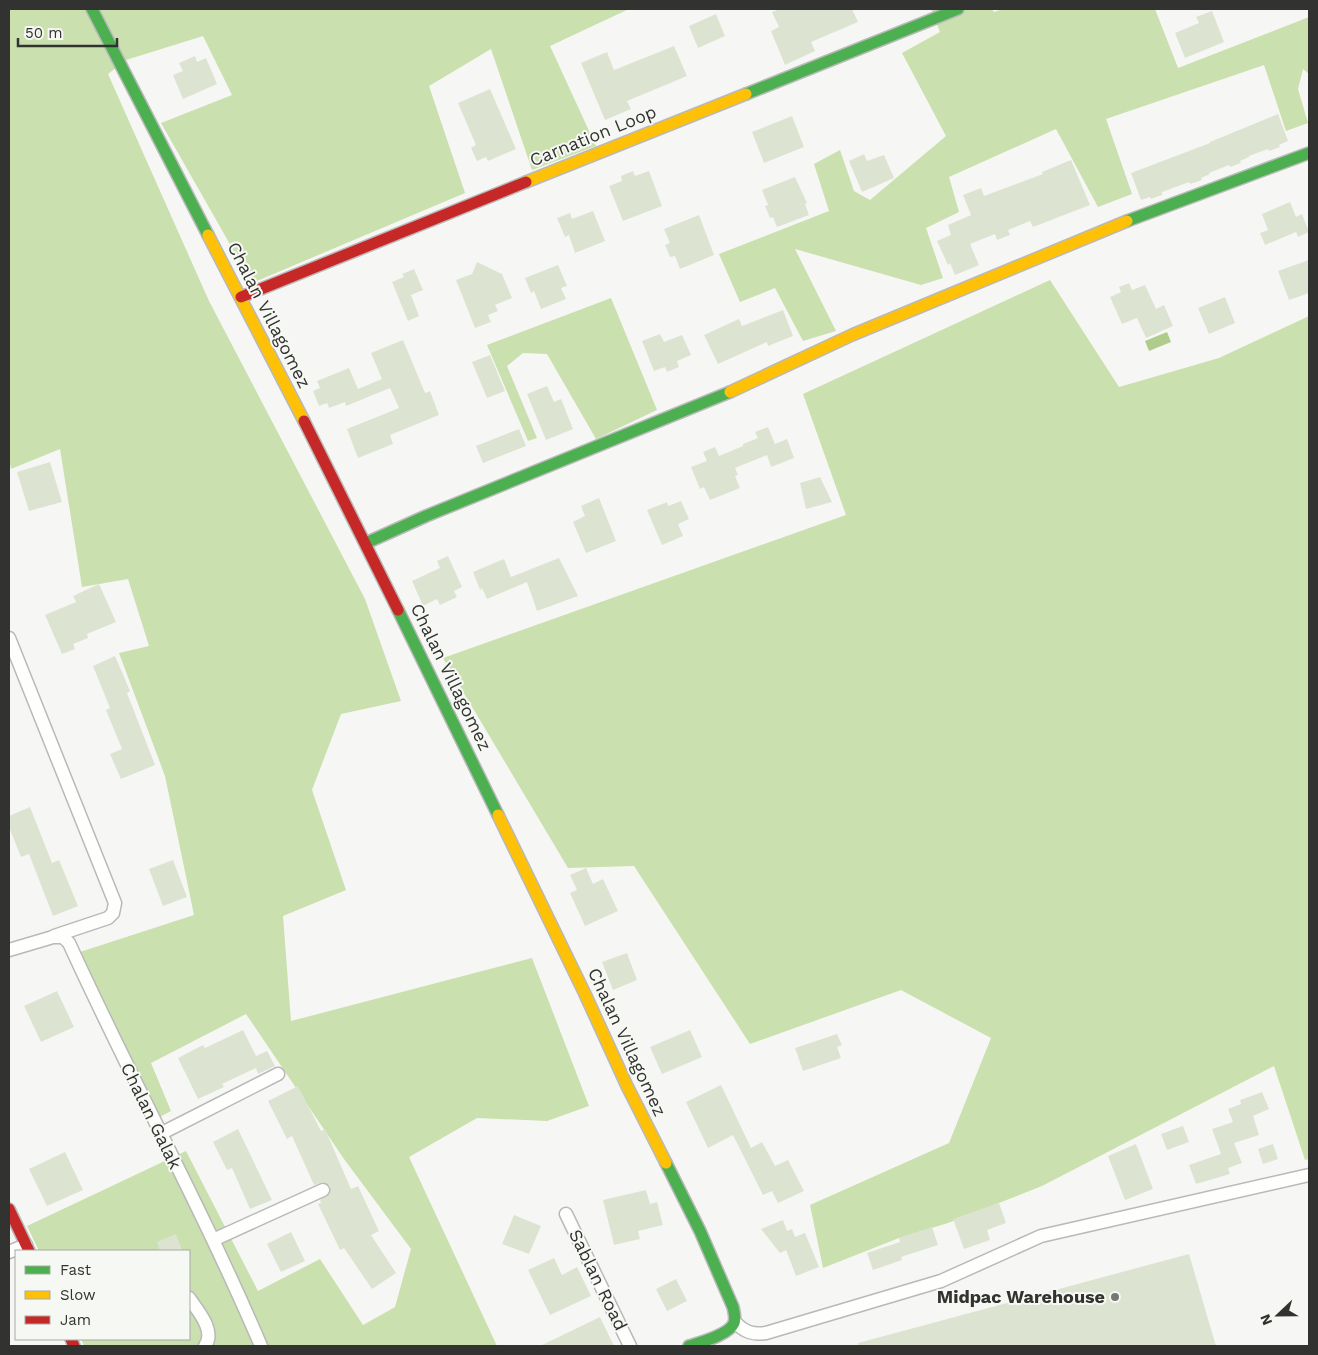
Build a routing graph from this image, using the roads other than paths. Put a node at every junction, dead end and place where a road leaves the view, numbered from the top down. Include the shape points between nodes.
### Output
1 (92, 9) edge
2 (958, 9) edge
3 (1309, 153) edge
4 (241, 297) junction
5 (366, 543) junction
6 (9, 638) edge
7 (53, 936) junction
8 (9, 950) edge
9 (278, 1074) dead end
10 (160, 1134) junction
11 (1309, 1175) edge
12 (323, 1190) dead end
13 (9, 1209) edge
14 (566, 1214) dead end
15 (213, 1240) junction
16 (27, 1248) edge
17 (190, 1300) edge
18 (735, 1322) junction
19 (206, 1346) edge
20 (261, 1346) edge
21 (630, 1346) edge
22 (688, 1346) edge

1 - 4 street, Chalan Villagomez
2 - 4 street, Carnation Loop
3 - 5 street via 1107,229 937,299 745,386
4 - 5 street, Chalan Villagomez
5 - 18 street, Chalan Villagomez via 700,1231 733,1308
6 - 7 street via 115,903 108,918
7 - 8 street
7 - 10 street, Chalan Galak via 63,937 69,944
9 - 10 street
10 - 15 street, Chalan Galak
11 - 18 street via 1041,1236 941,1281 766,1333 746,1332
12 - 15 street
13 - 16 street
14 - 21 street, Sablan Road
15 - 20 street, Chalan Galak
17 - 19 street via 209,1332
18 - 22 street via 722,1334

